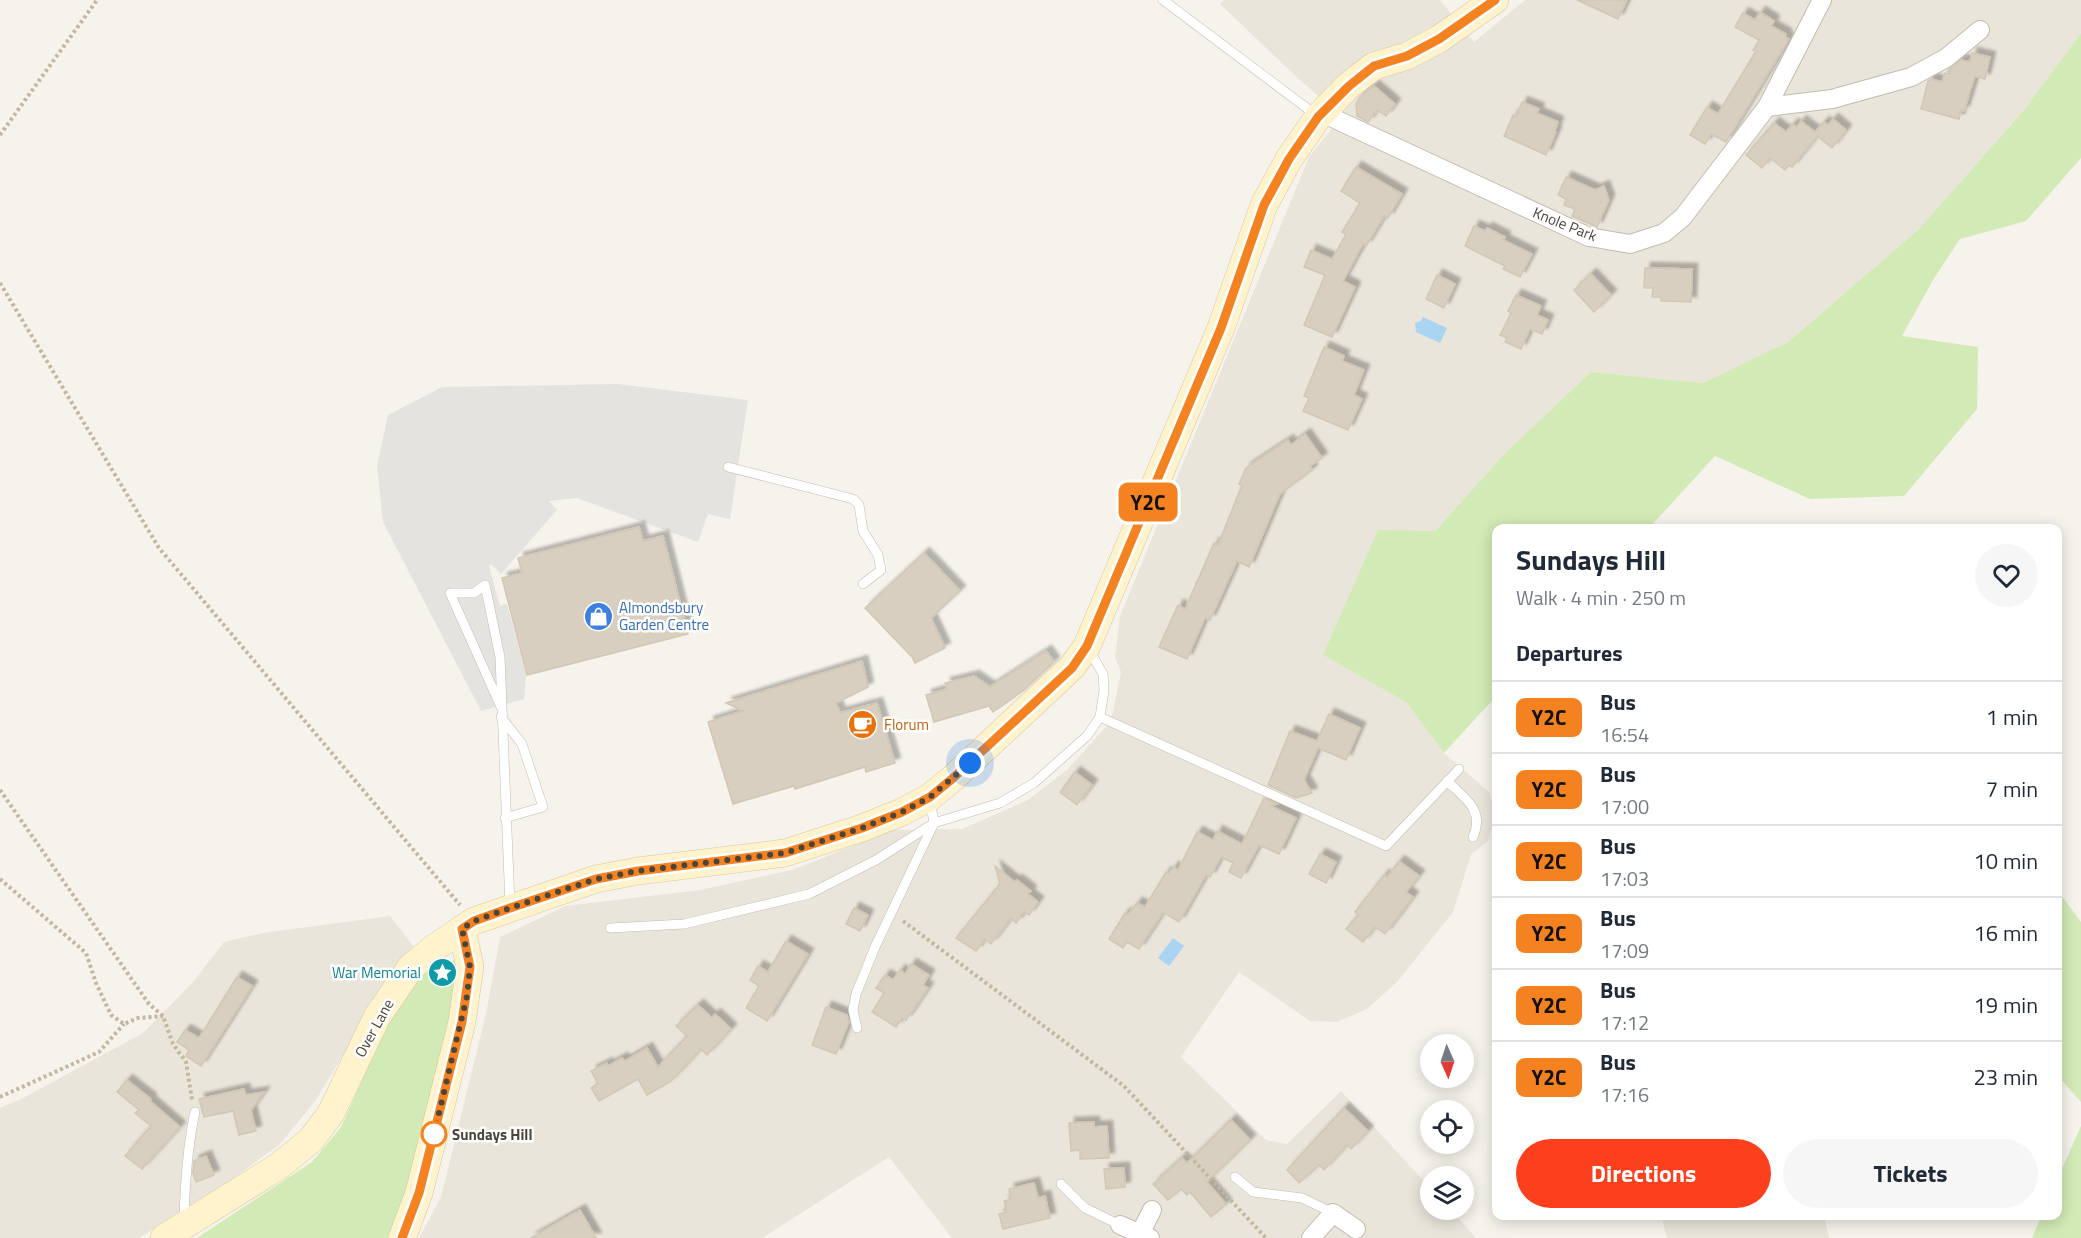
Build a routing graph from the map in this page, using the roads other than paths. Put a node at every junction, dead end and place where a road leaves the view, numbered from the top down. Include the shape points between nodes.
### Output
1 (1163, 0) edge
2 (1495, 0) edge
3 (1822, 0) edge
4 (1980, 30) dead end
5 (1767, 107) junction
6 (1320, 115) junction
7 (728, 467) dead end
8 (863, 584) dead end
9 (1087, 646) junction
10 (501, 712) junction
11 (1100, 717) junction
12 (1459, 769) dead end
13 (1447, 781) junction
14 (930, 797) junction
15 (505, 818) junction
16 (934, 823) junction
17 (1473, 837) dead end
18 (510, 908) junction
19 (468, 925) junction
20 (610, 928) dead end
21 (857, 1028) dead end
22 (195, 1112) road end
23 (1235, 1177) dead end
24 (1061, 1184) dead end
25 (1152, 1210) dead end
26 (1333, 1213) junction
27 (1120, 1225) joint
28 (1356, 1229) dead end
29 (174, 1232) edge
30 (1145, 1236) edge
31 (402, 1238) edge
32 (1311, 1238) edge

1 - 6 lane
2 - 6 street, Over Lane via 1439,39 1407,56 1374,66
3 - 5 street, Knole Park
4 - 5 street via 1946,58 1911,77 1832,99
5 - 6 street, Knole Park via 1683,217 1664,232 1630,244 1588,237
6 - 9 street, Over Lane via 1289,159 1264,205 1221,328
7 - 8 lane via 853,499 859,505 863,531 878,555 880,570
9 - 11 lane via 1103,674
9 - 14 street, Over Lane via 1072,668
10 - 10 lane via 500,657 485,585 474,593 450,593
10 - 15 lane
10 - 15 lane via 522,744 543,807
11 - 13 lane via 1386,846
11 - 16 lane via 1087,736 1034,783 1000,803
12 - 13 lane
13 - 17 lane via 1474,808 1478,821
14 - 16 lane
14 - 18 street, Over Lane via 862,828 785,853 596,879
15 - 18 lane
16 - 20 lane via 876,860 809,894 684,924
16 - 21 lane via 856,994 853,1010
18 - 19 street, Over Lane
19 - 29 street, Over Lane via 411,967 377,1017 331,1113 311,1140 279,1166
19 - 31 street via 470,967 462,1022 419,1193
22 - 29 lane
23 - 26 lane via 1252,1192 1302,1198
24 - 27 lane via 1085,1208
25 - 30 street
26 - 28 street
26 - 32 street
27 - 30 street

